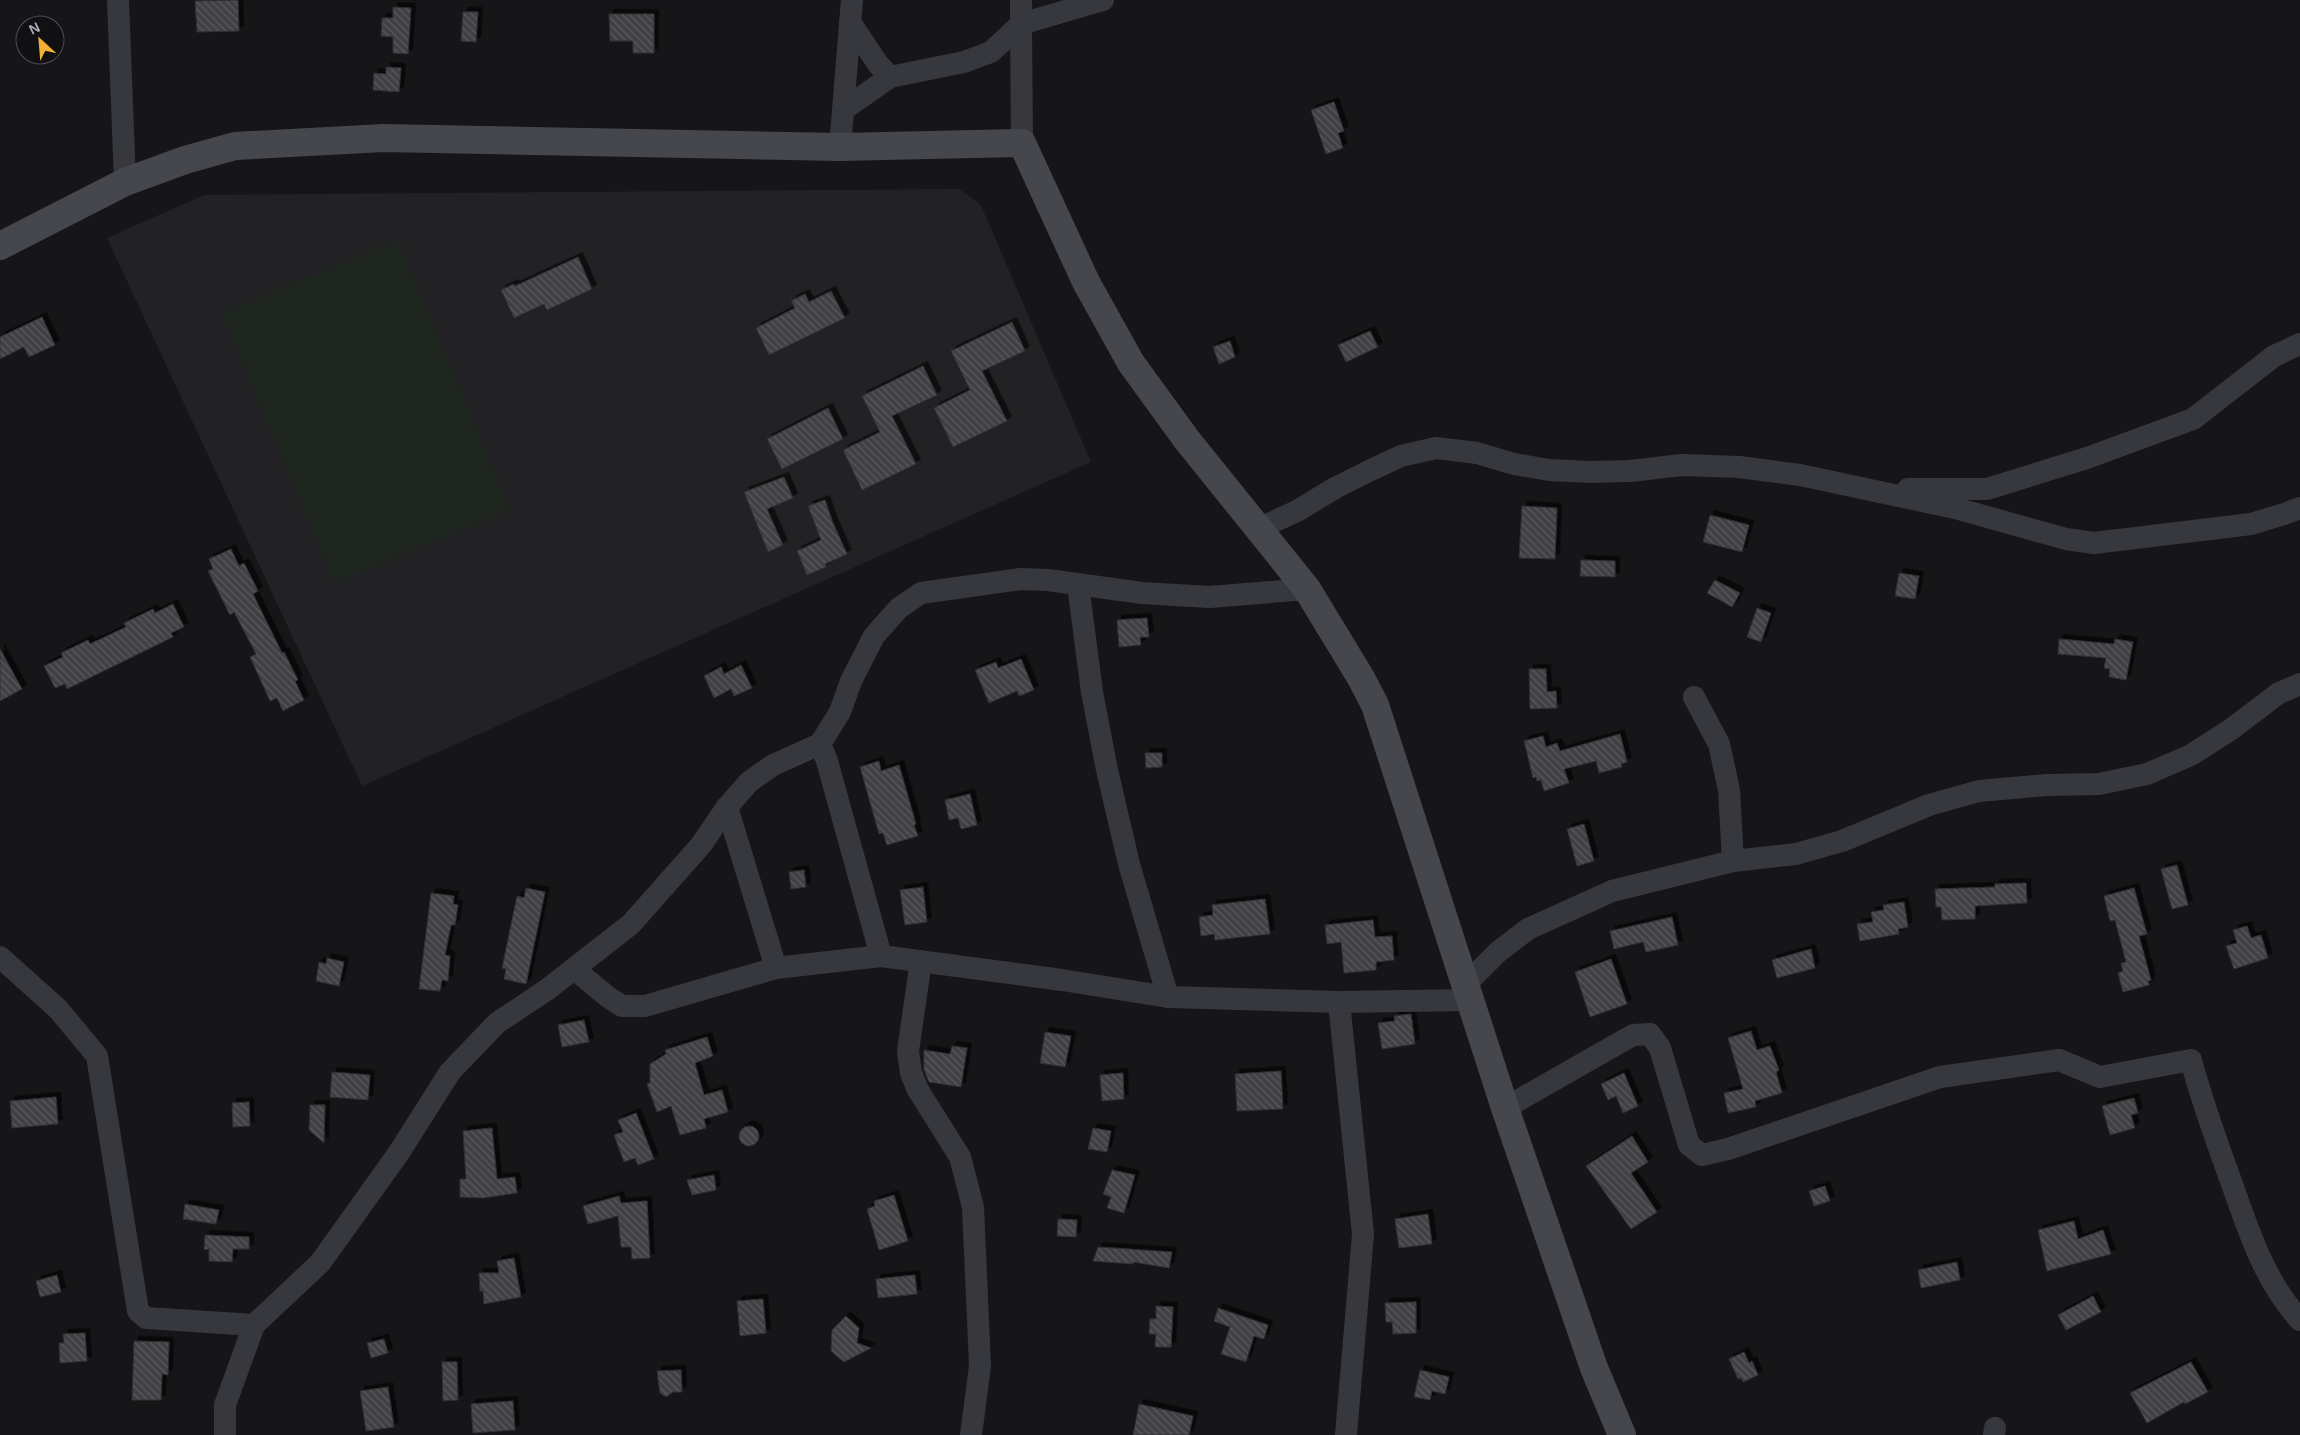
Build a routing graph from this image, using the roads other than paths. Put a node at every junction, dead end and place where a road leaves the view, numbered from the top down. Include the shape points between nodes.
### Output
1 (118, 0) edge
2 (1021, 0) edge
3 (1103, 0) edge
4 (851, 11) edge
5 (1020, 24) junction
6 (890, 77) junction
7 (843, 110) junction
8 (1022, 143) junction
9 (840, 147) junction
10 (125, 182) junction
11 (0, 246) edge
12 (2300, 344) edge
13 (1865, 488) junction
14 (2300, 508) edge
15 (1258, 529) junction
16 (1078, 586) junction
17 (1307, 588) junction
18 (2300, 684) edge
19 (1694, 696) dead end
20 (820, 744) junction
21 (727, 807) junction
22 (1733, 861) junction
23 (882, 956) junction
24 (0, 957) edge
25 (921, 960) junction
26 (776, 968) junction
27 (574, 969) junction
28 (1467, 992) junction
29 (1168, 997) junction
30 (1340, 1002) junction
31 (1505, 1108) junction
32 (2300, 1320) edge
33 (254, 1325) junction
34 (225, 1435) edge
35 (971, 1435) edge
36 (1346, 1435) edge
37 (1622, 1435) edge

1 - 10 street
2 - 5 street
3 - 5 street
4 - 6 street via 878,64
4 - 7 street
5 - 6 street via 992,52 964,62
5 - 8 street
6 - 7 street
7 - 9 street
8 - 9 street
8 - 15 street via 1086,282 1131,363
9 - 10 street via 383,138 235,146
10 - 11 street
12 - 13 street via 2274,356 2193,419 2087,458 1986,489
13 - 14 street via 1955,508 2066,539 2094,542 2250,524
13 - 15 street via 1739,467 1682,465 1630,471 1549,470 1477,453 1436,448 1401,456 1373,468
15 - 17 street
16 - 17 street via 1210,597
16 - 20 street via 1021,579 921,593 899,608 874,636 851,681 840,712
16 - 29 street via 1092,692 1107,770 1129,864
17 - 28 street via 1375,705
18 - 22 street via 2279,693 2190,755 2147,774 2099,784 1979,791 1929,805 1842,841 1796,854
19 - 22 street via 1719,744 1729,790
20 - 21 street via 773,765 749,782
20 - 23 street
21 - 26 street
21 - 27 street via 701,845 631,924
22 - 28 street via 1612,890 1528,928 1498,952
23 - 25 street
23 - 26 street
24 - 33 street via 58,1009 97,1056 138,1311 146,1318
25 - 29 street
25 - 35 street via 908,1052 911,1073 918,1090 960,1156 973,1207 980,1366
26 - 27 street via 645,1006 622,1006
27 - 33 street via 497,1023 450,1072 398,1154 320,1263
28 - 30 street
28 - 31 street
29 - 30 street
30 - 36 street via 1363,1234
31 - 32 street via 1633,1035 1650,1034 1660,1048 1688,1145 1702,1154 1728,1149 1940,1077 2059,1060 2100,1077 2191,1060 2203,1104 2252,1240 2269,1277
31 - 37 street via 1594,1368
33 - 34 street via 225,1405

